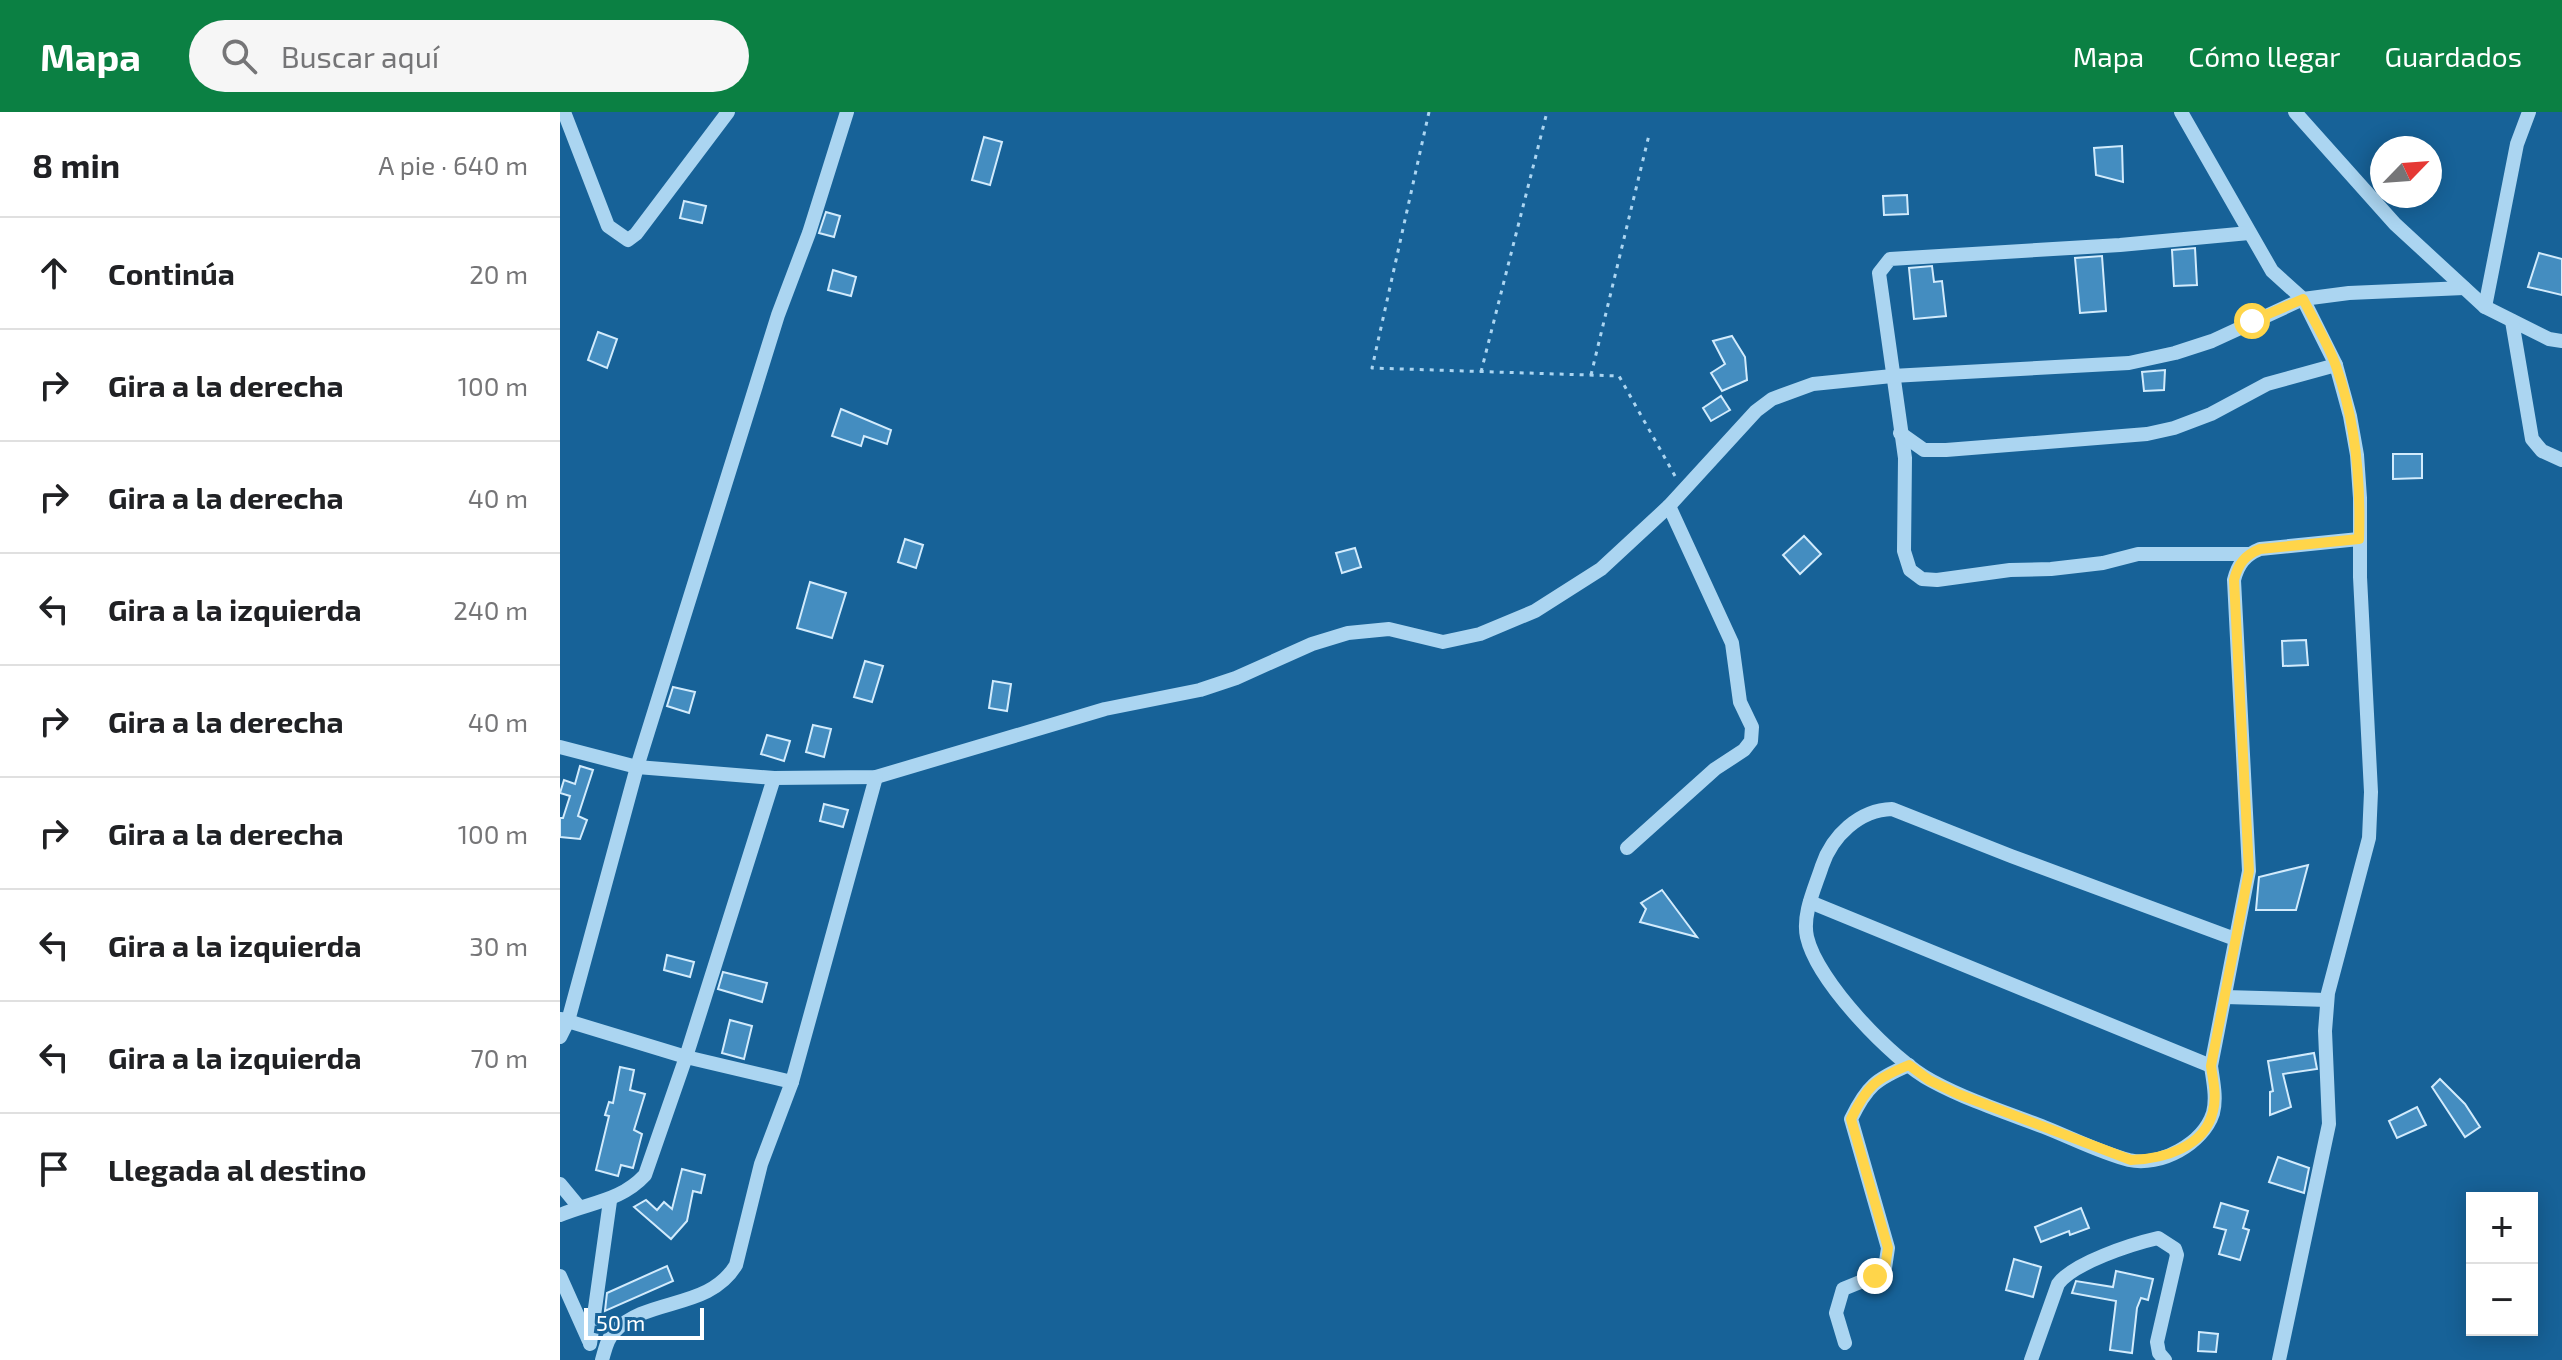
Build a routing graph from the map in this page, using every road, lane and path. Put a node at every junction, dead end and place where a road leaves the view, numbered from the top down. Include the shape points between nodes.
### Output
1 (564, 112) edge
2 (728, 112) edge
3 (847, 112) edge
4 (1429, 112) edge
5 (1547, 112) edge
6 (2181, 112) edge
7 (2295, 112) edge
8 (2529, 112) edge
9 (1649, 135) dead end
10 (2249, 233) junction
11 (2464, 288) junction
12 (2303, 299) junction
13 (2485, 307) junction
14 (2512, 321) junction
15 (2562, 341) edge
16 (2336, 365) junction
17 (1481, 372) junction
18 (1591, 375) junction
19 (1892, 376) junction
20 (1900, 433) junction
21 (2562, 460) edge
22 (1683, 491) junction
23 (1669, 506) junction
24 (2359, 539) junction
25 (2249, 554) junction
26 (560, 747) edge
27 (637, 767) junction
28 (876, 777) junction
29 (774, 778) junction
30 (1627, 848) dead end
31 (1810, 902) junction
32 (2235, 939) junction
33 (2225, 997) junction
34 (2327, 1000) junction
35 (564, 1020) edge
36 (560, 1037) edge
37 (686, 1057) junction
38 (1909, 1065) junction
39 (2211, 1066) junction
40 (792, 1082) junction
41 (560, 1184) edge
42 (610, 1201) junction
43 (579, 1207) junction
44 (560, 1215) edge
45 (560, 1276) edge
46 (1845, 1343) dead end
47 (590, 1344) junction
48 (600, 1360) edge
49 (2031, 1360) edge
50 (2165, 1360) edge
51 (2279, 1360) edge

1 - 2 street via 608,226 628,240
3 - 27 street
4 - 17 path via 1372,368
5 - 17 path
6 - 10 street
7 - 11 street via 2395,224
8 - 13 street via 2514,158
9 - 18 path
10 - 12 street via 2272,271
10 - 19 street via 1890,259 1879,273
11 - 12 street
11 - 13 street
12 - 16 street
12 - 19 street via 2212,341 2129,363
13 - 14 street
14 - 15 street
14 - 21 street via 2532,439 2542,451
16 - 20 street via 2267,384 2211,414 2147,434 1924,450
16 - 24 street via 2357,455
17 - 18 path
18 - 22 path via 1619,376
19 - 20 street
19 - 22 street via 1813,384 1772,399
20 - 25 street via 1905,458 1904,551 1910,570 1922,579 2090,564 2138,554
22 - 23 street
23 - 28 street via 1588,578 1535,611 1480,634 1443,642 1389,629 1348,633 1200,690 1105,709
23 - 30 street via 1732,643 1751,741
24 - 25 street
24 - 34 street via 2369,838
25 - 32 street via 2234,580 2250,839
26 - 27 street
27 - 29 street
27 - 35 street
28 - 29 street
28 - 40 street
29 - 37 street
31 - 32 street via 1840,833 1866,815 1892,809
31 - 38 street via 1808,938 1824,974 1857,1017
31 - 39 street
32 - 33 street
33 - 34 street
33 - 39 street
34 - 51 street via 2329,1124
35 - 36 street
35 - 37 street
37 - 40 street
37 - 42 street via 645,1175
38 - 39 street via 1958,1094 2131,1160 2165,1157 2205,1130 2215,1093
38 - 46 street via 1884,1076 1863,1094 1851,1119 1888,1248 1885,1268 1843,1289 1836,1313
40 - 48 street via 761,1164 729,1277 713,1290 631,1319 615,1330
41 - 43 street
42 - 43 street
42 - 47 street
43 - 44 street
45 - 47 street
47 - 48 street
49 - 50 street via 2064,1277 2158,1238 2177,1255 2157,1342

